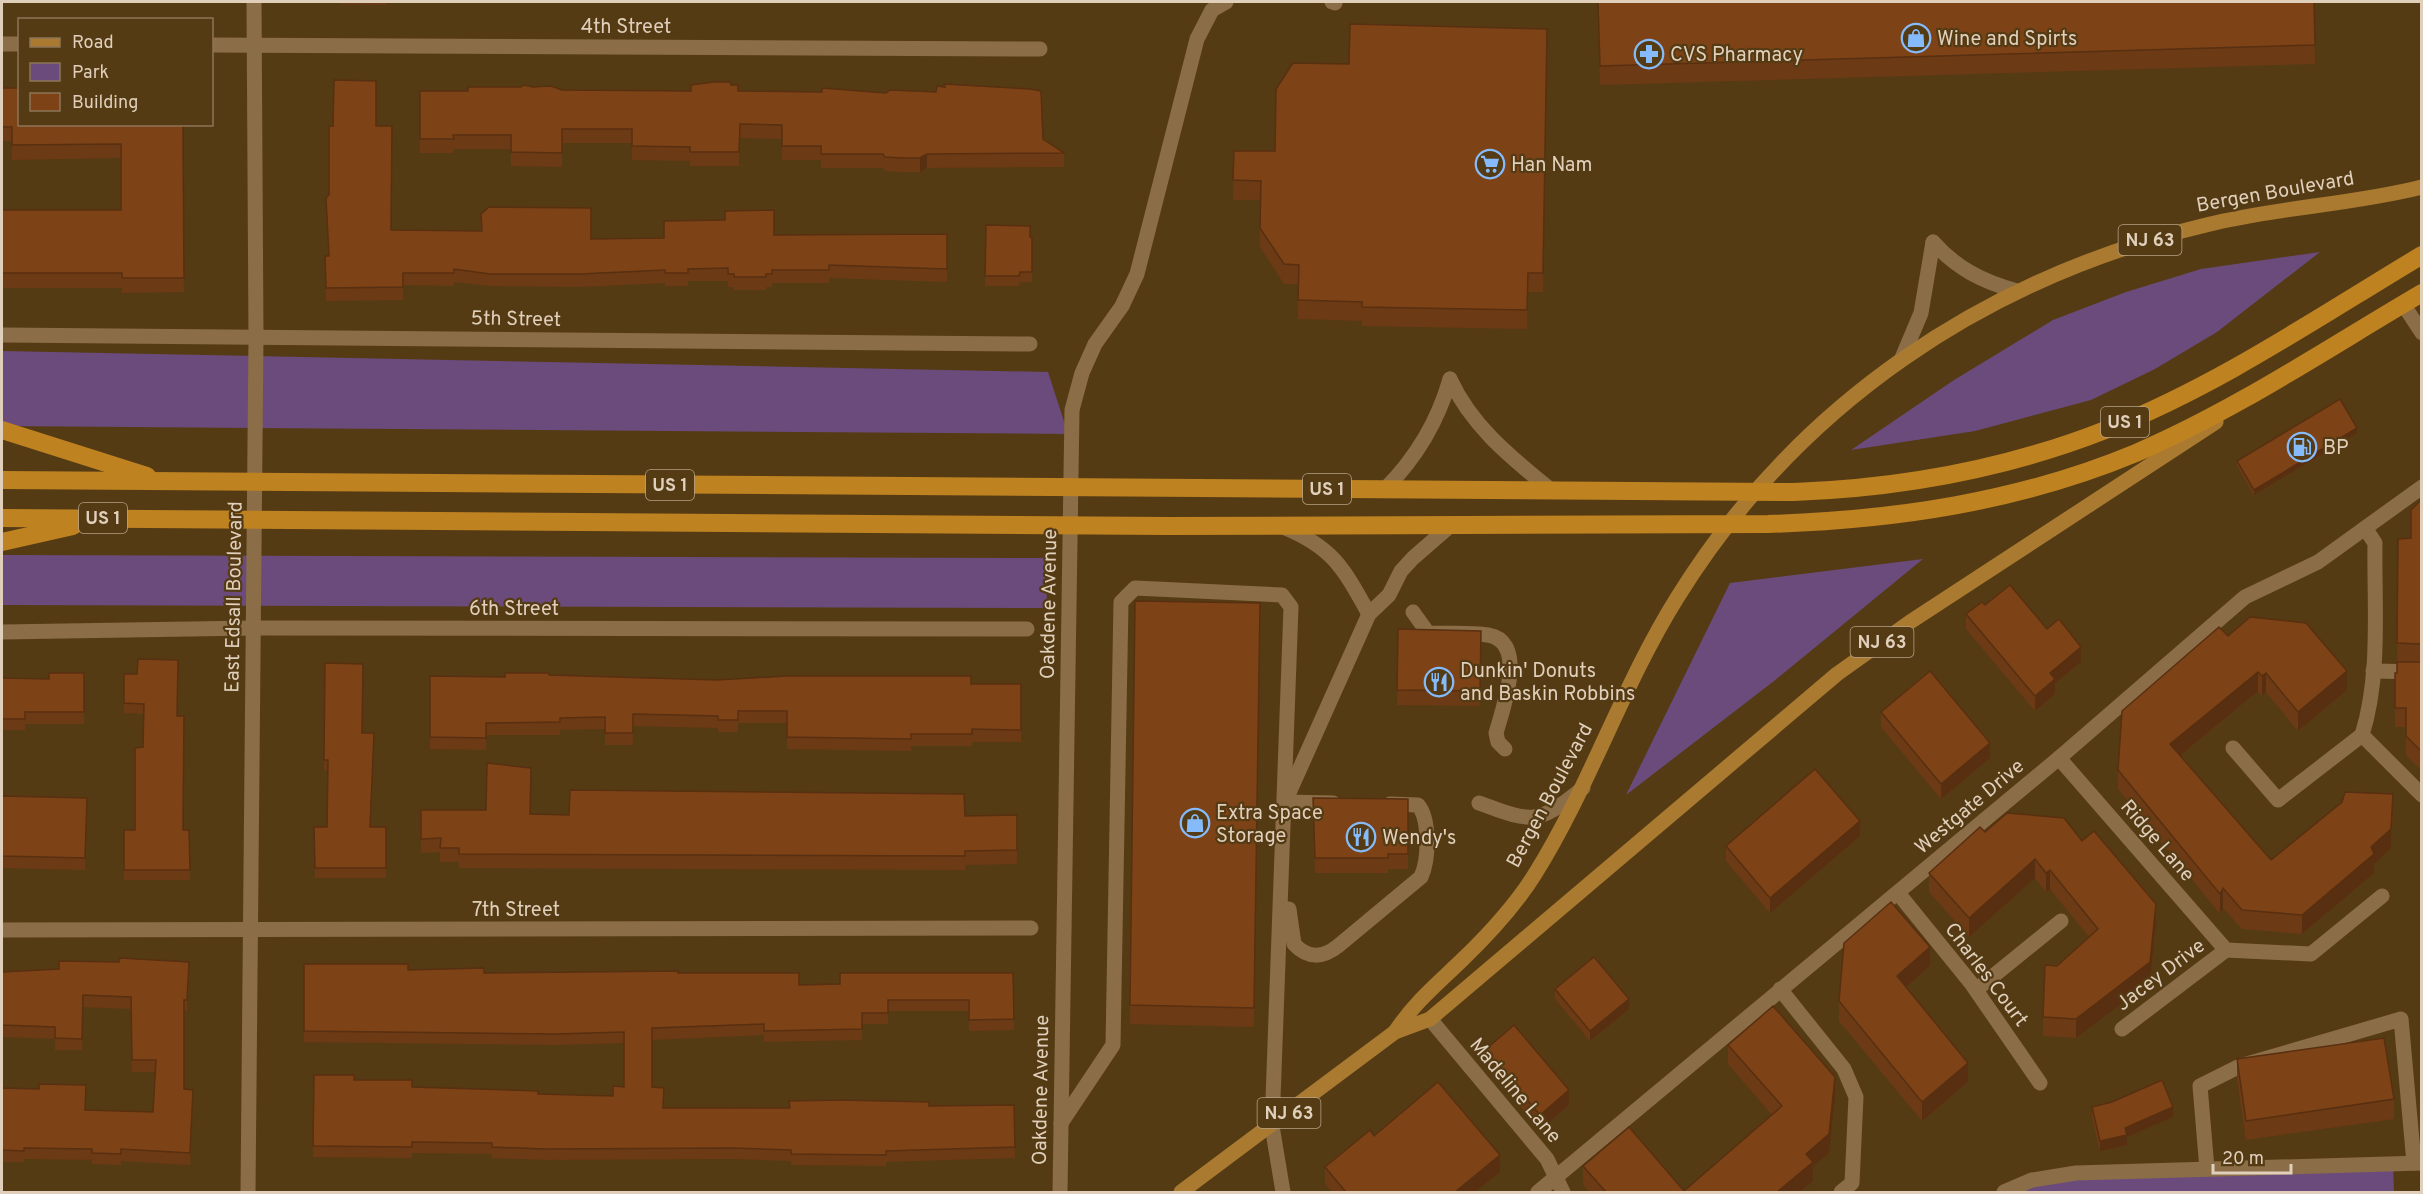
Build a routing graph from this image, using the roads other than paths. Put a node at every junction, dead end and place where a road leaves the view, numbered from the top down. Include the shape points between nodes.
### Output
1 (254, 2) edge
2 (1226, 2) edge
3 (2, 44) edge
4 (18, 44) edge
5 (213, 45) edge
6 (254, 45) junction
7 (1040, 49) dead end
8 (2421, 187) edge
9 (2421, 255) edge
10 (2017, 291) junction
11 (2421, 292) edge
12 (2403, 304) junction
13 (2421, 333) edge
14 (2, 335) edge
15 (256, 337) junction
16 (1030, 344) dead end
17 (2324, 351) junction
18 (1902, 358) junction
19 (2, 430) edge
20 (2, 480) edge
21 (166, 481) junction
22 (2421, 487) edge
23 (1385, 489) junction
24 (1552, 491) junction
25 (2, 518) edge
26 (106, 519) junction
27 (1281, 525) junction
28 (1450, 525) junction
29 (2365, 528) junction
30 (2, 542) edge
31 (1413, 612) dead end
32 (1369, 614) junction
33 (253, 628) junction
34 (1027, 629) dead end
35 (2, 632) edge
36 (2373, 671) junction
37 (2421, 672) edge
38 (2362, 735) junction
39 (2233, 748) dead end
40 (1505, 749) dead end
41 (2059, 758) junction
42 (1582, 788) junction
43 (2421, 795) edge
44 (1285, 802) junction
45 (1479, 802) dead end
46 (1352, 803) edge
47 (1374, 803) edge
48 (1283, 854) junction
49 (1898, 893) junction
50 (2382, 896) dead end
51 (2061, 921) dead end
52 (1031, 928) dead end
53 (2, 930) edge
54 (250, 932) junction
55 (2226, 950) junction
56 (1780, 989) junction
57 (1976, 990) junction
58 (1430, 1019) junction
59 (2122, 1029) dead end
60 (1395, 1032) junction
61 (2040, 1083) dead end
62 (1060, 1123) junction
63 (1272, 1126) junction
64 (2418, 1163) edge
65 (2206, 1169) junction
66 (1555, 1177) junction
67 (248, 1192) edge
68 (1060, 1192) edge
69 (1181, 1192) edge
70 (1283, 1192) edge
71 (1538, 1192) edge
72 (1563, 1192) edge
73 (1841, 1192) edge
74 (2004, 1192) edge

1 - 6 street, East Edsall Boulevard
2 - 62 street, Oakdene Avenue via 1212,10 1197,39 1137,274 1122,306 1095,344 1072,410
3 - 4 street
5 - 6 street, 4th Street
6 - 7 street, 4th Street
6 - 15 street, East Edsall Boulevard
8 - 10 main road, Bergen Boulevard / NJ 63 via 2188,229 2104,255
9 - 24 highway, US 1 via 2204,384 2109,429 2021,459 1882,487 1794,492
10 - 18 main road, Bergen Boulevard / NJ 63 via 1959,321
10 - 18 street via 1975,276 1932,242 1921,313
11 - 12 highway, Bergen Boulevard / US 1
12 - 13 street
12 - 17 highway, Bergen Boulevard / US 1
14 - 15 street, 5th Street
15 - 16 street, 5th Street
15 - 33 street, East Edsall Boulevard
17 - 28 highway, US 1 via 2137,453 2001,497 1861,520
17 - 58 main road, Bergen Boulevard / NJ 63 via 1837,674
18 - 42 main road, Bergen Boulevard / NJ 63 via 1803,441 1723,532 1660,626
19 - 21 highway
20 - 21 highway, US 1
21 - 23 highway, US 1
22 - 29 street, Westgate Drive
23 - 24 highway, US 1
23 - 24 street via 1424,440 1450,379 1481,427
25 - 26 highway, US 1
26 - 27 highway, US 1
26 - 30 highway
27 - 28 highway, US 1
27 - 32 street via 1332,557 1351,579
28 - 32 street via 1401,571 1389,595
29 - 36 street via 2375,543
29 - 41 street, Westgate Drive via 2318,562 2245,597
31 - 40 street via 1428,633 1490,635 1505,645 1512,663 1496,733
32 - 44 street
33 - 34 street, 6th Street
33 - 35 street, 6th Street
33 - 54 street, East Edsall Boulevard
36 - 37 street
36 - 38 street via 2369,714
38 - 39 street via 2278,800
38 - 43 street
41 - 49 street, Westgate Drive
41 - 55 street, Ridge Lane
42 - 45 street via 1552,813 1534,817 1515,816
42 - 60 main road, Bergen Boulevard / NJ 63 via 1526,888 1482,940 1413,1005
44 - 46 street
44 - 48 street
44 - 62 street via 1291,607 1287,598 1279,594 1135,588 1120,602 1113,1045
47 - 48 street via 1420,808 1425,819 1423,872 1323,956 1308,954 1293,941
48 - 63 street
49 - 56 street, Westgate Drive
49 - 57 street, Charles Court
50 - 55 street, Jacey Drive via 2311,954
51 - 57 street
52 - 54 street, 7th Street
53 - 54 street, 7th Street
54 - 67 street, East Edsall Boulevard
55 - 59 street, Jacey Drive
56 - 66 street, Westgate Drive
56 - 73 street via 1844,1069 1856,1097 1851,1183
57 - 61 street, Charles Court
58 - 60 main road, Bergen Boulevard / NJ 63
58 - 66 street, Madeline Lane via 1547,1159
60 - 63 main road, Bergen Boulevard / NJ 63
62 - 68 street, Oakdene Avenue
63 - 69 main road, Bergen Boulevard / NJ 63
63 - 70 street
64 - 65 street
64 - 65 street via 2401,1019 2240,1066 2200,1086
65 - 74 street via 2076,1173 2032,1180
66 - 71 street, Westgate Drive
66 - 72 street, Madeline Lane

